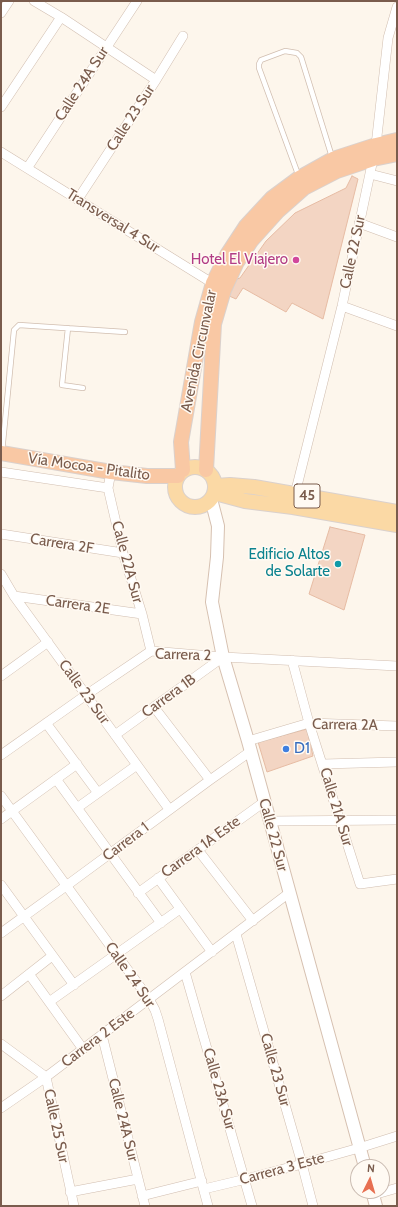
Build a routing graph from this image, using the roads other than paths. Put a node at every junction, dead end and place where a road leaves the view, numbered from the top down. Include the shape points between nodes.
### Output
1 (9, 1) edge
2 (34, 1) edge
3 (137, 1) edge
4 (397, 7) edge
5 (1, 13) edge
6 (61, 17) junction
7 (183, 36) dead end
8 (106, 47) junction
9 (156, 80) junction
10 (1, 107) edge
11 (397, 140) edge
12 (376, 145) junction
13 (1, 152) edge
14 (397, 154) edge
15 (333, 159) junction
16 (373, 159) junction
17 (28, 167) junction
18 (370, 174) junction
19 (299, 178) junction
20 (397, 181) edge
21 (78, 199) junction
22 (359, 223) junction
23 (397, 237) edge
24 (219, 287) junction
25 (342, 306) junction
26 (397, 326) edge
27 (68, 328) junction
28 (125, 332) dead end
29 (83, 388) dead end
30 (2, 453) edge
31 (206, 470) junction
32 (1, 472) edge
33 (111, 472) junction
34 (179, 478) junction
35 (108, 488) junction
36 (211, 496) junction
37 (294, 501) junction
38 (397, 512) edge
39 (397, 525) edge
40 (1, 534) edge
41 (123, 553) junction
42 (1, 574) edge
43 (14, 596) junction
44 (142, 614) junction
45 (48, 642) junction
46 (151, 651) junction
47 (223, 656) junction
48 (292, 660) junction
49 (397, 666) edge
50 (1, 676) edge
51 (86, 695) junction
52 (154, 707) junction
53 (46, 723) junction
54 (309, 723) junction
55 (397, 726) edge
56 (115, 735) junction
57 (250, 746) junction
58 (1, 755) edge
59 (397, 762) edge
60 (76, 764) junction
61 (323, 764) junction
62 (137, 765) junction
63 (56, 779) junction
64 (210, 780) junction
65 (98, 793) junction
66 (1, 796) edge
67 (264, 802) junction
68 (77, 808) junction
69 (169, 809) junction
70 (12, 811) junction
71 (1, 819) edge
72 (340, 820) junction
73 (397, 820) edge
74 (269, 821) junction
75 (198, 850) junction
76 (110, 853) junction
77 (158, 878) junction
78 (397, 879) edge
79 (1, 886) edge
80 (66, 886) junction
81 (138, 893) junction
82 (289, 893) junction
83 (180, 909) junction
84 (24, 916) junction
85 (253, 921) junction
86 (160, 923) junction
87 (1, 933) edge
88 (236, 934) junction
89 (212, 952) junction
90 (116, 954) junction
91 (52, 956) junction
92 (185, 972) junction
93 (29, 974) junction
94 (74, 985) junction
95 (1, 996) edge
96 (150, 999) junction
97 (49, 1002) junction
98 (102, 1035) junction
99 (1, 1044) edge
100 (83, 1049) junction
101 (46, 1077) junction
102 (1, 1108) edge
103 (397, 1136) edge
104 (360, 1148) junction
105 (363, 1159) edge
106 (302, 1164) junction
107 (138, 1178) junction
108 (246, 1179) junction
109 (203, 1185) junction
110 (70, 1192) junction
111 (142, 1196) junction
112 (74, 1206) edge
113 (145, 1206) edge
114 (208, 1206) edge
115 (252, 1206) edge
116 (313, 1206) edge

1 - 5 street
2 - 6 street
3 - 8 street, Calle 24A Sur
4 - 12 street, Calle 22 Sur via 388,38
6 - 8 street
6 - 10 street
7 - 9 street, Calle 23 Sur
8 - 9 street
8 - 17 street, Calle 24A Sur
9 - 21 street, Calle 23 Sur
11 - 12 highway, Avenida Circunvalar
12 - 15 highway, Avenida Circunvalar
12 - 16 street, Calle 22 Sur
13 - 17 street, Transversal 4 Sur
14 - 16 highway, Avenida Circunvalar
15 - 19 highway, Avenida Circunvalar
15 - 19 lane via 301,57 297,53 284,51 260,60 259,68
16 - 18 street, Calle 22 Sur
16 - 24 highway, Avenida Circunvalar via 337,171 304,188 278,211 251,241
17 - 21 street, Transversal 4 Sur
18 - 20 street
18 - 22 street, Calle 22 Sur
19 - 24 highway, Avenida Circunvalar via 272,198 246,226 227,255
21 - 24 street, Transversal 4 Sur
22 - 23 street
22 - 25 street, Calle 22 Sur
24 - 31 highway, Avenida Circunvalar via 214,324
24 - 34 highway, Avenida Circunvalar via 202,322 181,442
25 - 26 street
25 - 37 street, Calle 22 Sur
27 - 28 lane
27 - 29 lane via 62,386
27 - 30 lane via 19,325 14,330
30 - 33 highway, Vía Mocoa - Pitalito
31 - 34 main road via 195,467
31 - 36 main road via 213,476
32 - 35 street
33 - 34 highway, Vía Mocoa - Pitalito
33 - 35 street, Calle 22A Sur
34 - 36 main road via 177,496 184,504 194,507
35 - 41 street, Calle 22A Sur
36 - 37 main road via 245,501
36 - 47 main road, Calle 22 Sur via 218,526 212,602
37 - 38 main road, 45
37 - 39 main road
40 - 41 street, Carrera 2F
41 - 44 street, Calle 22A Sur
42 - 43 street, Calle 23 Sur
43 - 44 street, Carrera 2E
43 - 45 street, Calle 23 Sur
44 - 46 street, Calle 22A Sur
45 - 50 street
45 - 51 street, Calle 23 Sur
46 - 47 street, Carrera 2
46 - 51 street, Carrera 2
47 - 48 street, Carrera 2
47 - 52 street, Carrera 1B
47 - 57 main road, Calle 22 Sur
48 - 49 street, Carrera 2
48 - 54 street, Calle 21A Sur
51 - 53 street, Carrera 2
51 - 56 street, Calle 23 Sur
52 - 56 street, Carrera 1B
52 - 64 street
53 - 58 street, Carrera 2
53 - 60 street
54 - 55 street, Carrera 2A
54 - 57 street, Carrera 2A
54 - 61 street, Calle 21A Sur
56 - 62 street, Calle 23 Sur
57 - 64 street, Carrera 1
57 - 67 main road, Calle 22 Sur
59 - 61 street
60 - 63 street
60 - 65 street
61 - 72 street, Calle 21A Sur
62 - 65 street
62 - 69 street, Calle 23 Sur
63 - 68 street
63 - 70 street
64 - 69 street, Carrera 1
65 - 68 street
66 - 70 street, Calle 24 Sur
67 - 74 main road, Calle 22 Sur
67 - 75 street, Carrera 1A Este
68 - 76 street
69 - 76 street, Carrera 1
70 - 71 street
70 - 80 street, Calle 24 Sur
72 - 73 street
72 - 74 street
72 - 78 street, Calle 21A Sur via 360,884
74 - 82 main road, Calle 22 Sur
75 - 77 street, Carrera 1A Este
75 - 85 street
76 - 80 street, Carrera 1
76 - 81 street
77 - 81 street, Carrera 1A Este
77 - 83 street
79 - 84 street
80 - 84 street, Carrera 1
80 - 90 street, Calle 24 Sur
81 - 86 street
82 - 85 street, Carrera 2 Este
82 - 104 main road, Calle 22 Sur
83 - 86 street
83 - 89 street
84 - 87 street, Carrera 1
84 - 91 street
85 - 88 street, Carrera 2 Este
86 - 90 street
88 - 89 street, Carrera 2 Este
88 - 106 street, Calle 23 Sur
89 - 92 street, Carrera 2 Este
90 - 94 street
90 - 96 street, Calle 24 Sur
91 - 93 street
91 - 94 street
92 - 96 street, Carrera 2 Este
92 - 108 street, Calle 23A Sur
93 - 95 street
93 - 97 street
94 - 97 street
96 - 98 street, Carrera 2 Este
96 - 109 street, Calle 24 Sur via 158,1019
97 - 100 street
98 - 100 street, Carrera 2 Este
98 - 107 street, Calle 24A Sur
99 - 101 street, Calle 25 Sur
100 - 101 street, Carrera 2 Este
101 - 102 street, Carrera 2 Este
101 - 110 street, Calle 25 Sur
103 - 104 street, Carrera 3 Este
104 - 105 main road, Calle 22 Sur
104 - 106 street, Carrera 3 Este
106 - 108 street, Carrera 3 Este
106 - 116 street, Calle 23 Sur
107 - 110 street
107 - 111 street, Calle 24A Sur
108 - 109 street, Carrera 3 Este
108 - 115 street, Calle 23A Sur
109 - 111 street, Carrera 3 Este
109 - 114 street, Calle 24 Sur
110 - 112 street, Calle 25 Sur
111 - 113 street, Calle 24A Sur

